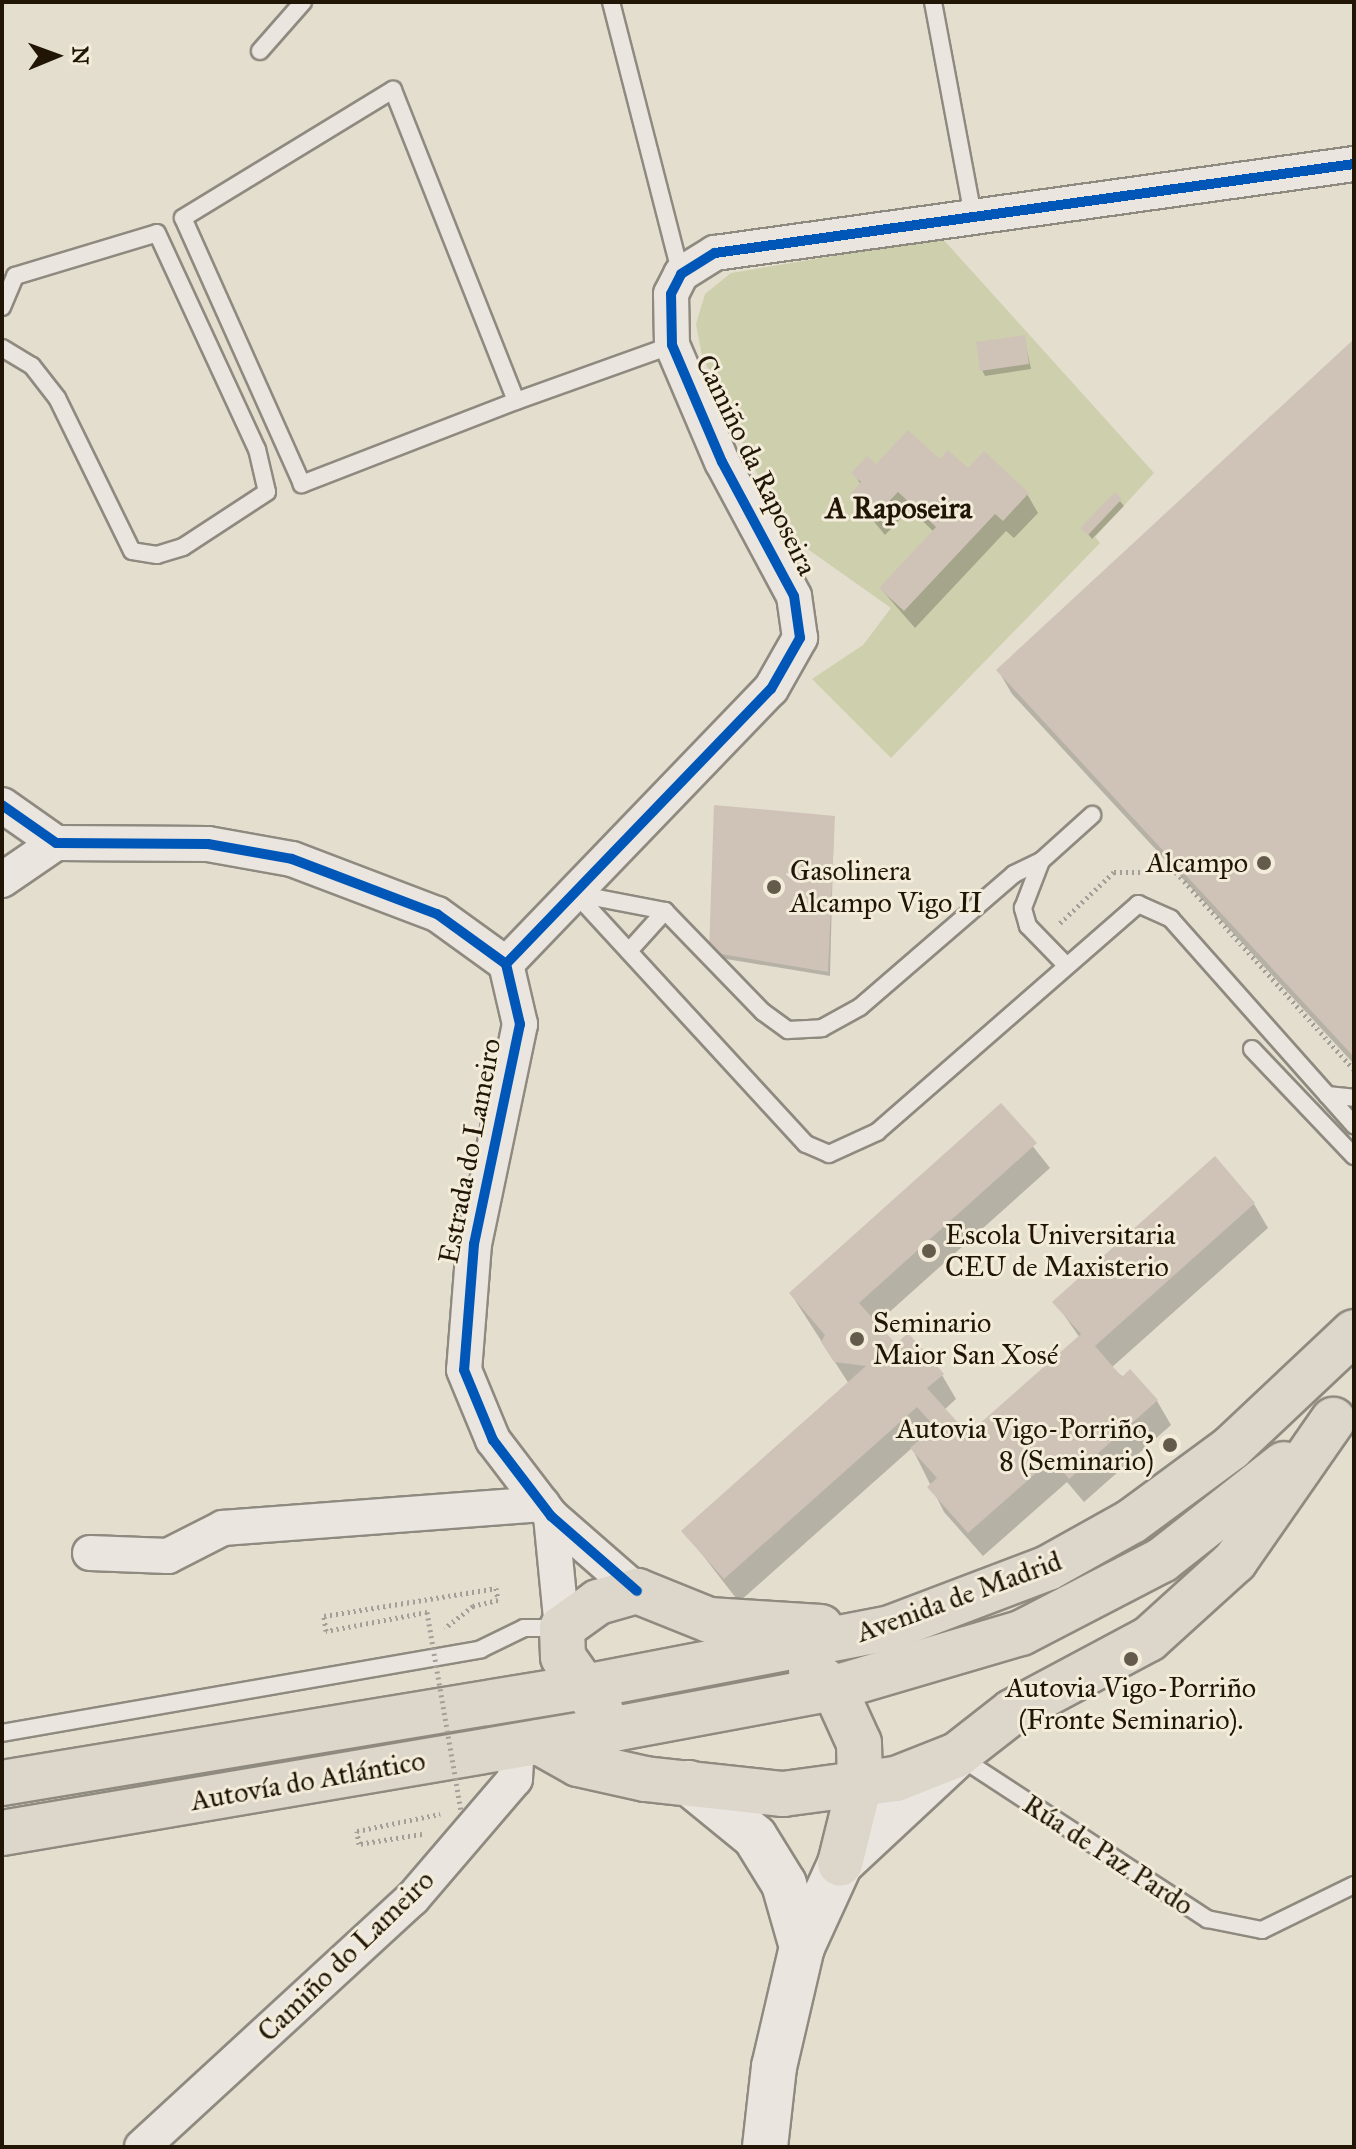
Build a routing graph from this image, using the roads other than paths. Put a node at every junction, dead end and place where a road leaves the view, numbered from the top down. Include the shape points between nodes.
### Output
1 (303, 2) edge
2 (611, 2) edge
3 (933, 2) edge
4 (260, 51) dead end
5 (1354, 164) edge
6 (973, 216) junction
7 (681, 274) junction
8 (2, 307) edge
9 (672, 345) junction
10 (2, 348) edge
11 (516, 401) junction
12 (2, 805) edge
13 (1092, 815) dead end
14 (56, 843) junction
15 (1041, 861) junction
16 (2, 880) edge
17 (575, 893) junction
18 (665, 911) junction
19 (629, 951) junction
20 (1064, 963) junction
21 (506, 964) junction
22 (1252, 1049) dead end
23 (1327, 1095) junction
24 (1354, 1098) edge
25 (1354, 1125) edge
26 (1354, 1156) edge
27 (1354, 1332) edge
28 (1344, 1410) edge
29 (546, 1510) junction
30 (90, 1553) dead end
31 (637, 1591) junction
32 (709, 1620) junction
33 (562, 1628) junction
34 (890, 1628) junction
35 (785, 1653) junction
36 (584, 1687) junction
37 (834, 1688) junction
38 (614, 1729) junction
39 (2, 1733) edge
40 (528, 1743) junction
41 (957, 1755) junction
42 (2, 1783) edge
43 (689, 1783) junction
44 (860, 1783) junction
45 (2, 1833) edge
46 (840, 1864) junction
47 (1354, 1885) edge
48 (802, 1947) junction
49 (142, 2147) edge
50 (765, 2147) edge

1 - 4 lane
2 - 7 lane
3 - 6 lane
5 - 6 street
6 - 7 street via 715,253
7 - 9 street, Camiño da Raposeira via 671,294
8 - 10 lane via 15,276 157,233 257,449 267,492 183,547 157,555 132,551 57,398 32,366
9 - 11 lane
9 - 17 street, Camiño da Raposeira via 722,462 794,596 800,638 771,689
11 - 11 lane via 393,90 183,218 302,484
12 - 14 street
13 - 15 lane
14 - 16 street
14 - 21 street via 208,844 292,859 437,914
15 - 18 lane via 1014,874 860,1007 822,1028 788,1030 763,1012
15 - 20 lane via 1023,908 1028,926
17 - 18 lane
17 - 19 lane
17 - 21 street, Camiño da Raposeira
18 - 19 lane
19 - 20 lane via 806,1144 829,1154 877,1132
20 - 23 lane via 1117,915 1138,904 1153,908 1171,919
21 - 29 street, Estrada do Lameiro via 520,1024 474,1244 464,1370 493,1440
22 - 26 lane
23 - 24 lane
23 - 25 lane
27 - 34 highway, Avenida de Madrid via 1231,1448 1132,1521 1048,1568
28 - 37 highway, Avenida de Madrid via 1162,1560 1088,1602 1021,1633
28 - 41 highway via 1235,1561 1149,1639 1012,1712
29 - 30 street via 223,1528 168,1556
29 - 31 street, Estrada do Lameiro
29 - 33 street
31 - 32 highway
31 - 33 highway via 598,1602
32 - 34 highway
32 - 35 highway
33 - 36 highway via 563,1657
33 - 39 lane via 524,1628 481,1649
34 - 35 highway, Avenida de Madrid
35 - 36 highway, Avenida de Madrid
35 - 37 highway
36 - 38 highway
36 - 42 highway, Autovía do Atlántico
37 - 38 highway, Avenida de Madrid
37 - 44 highway via 854,1717
38 - 40 highway, Autovía do Atlántico
38 - 43 highway
40 - 43 highway via 578,1764
40 - 45 highway, Autovía do Atlántico
40 - 49 street, Camiño do Lameiro via 515,1779 412,1899
41 - 44 highway
41 - 46 main road
41 - 47 lane, Rúa de Paz Pardo via 1207,1919 1262,1930
43 - 44 highway via 783,1794
43 - 48 main road via 755,1837 784,1884
44 - 46 highway
46 - 48 main road
48 - 50 main road via 774,2067

